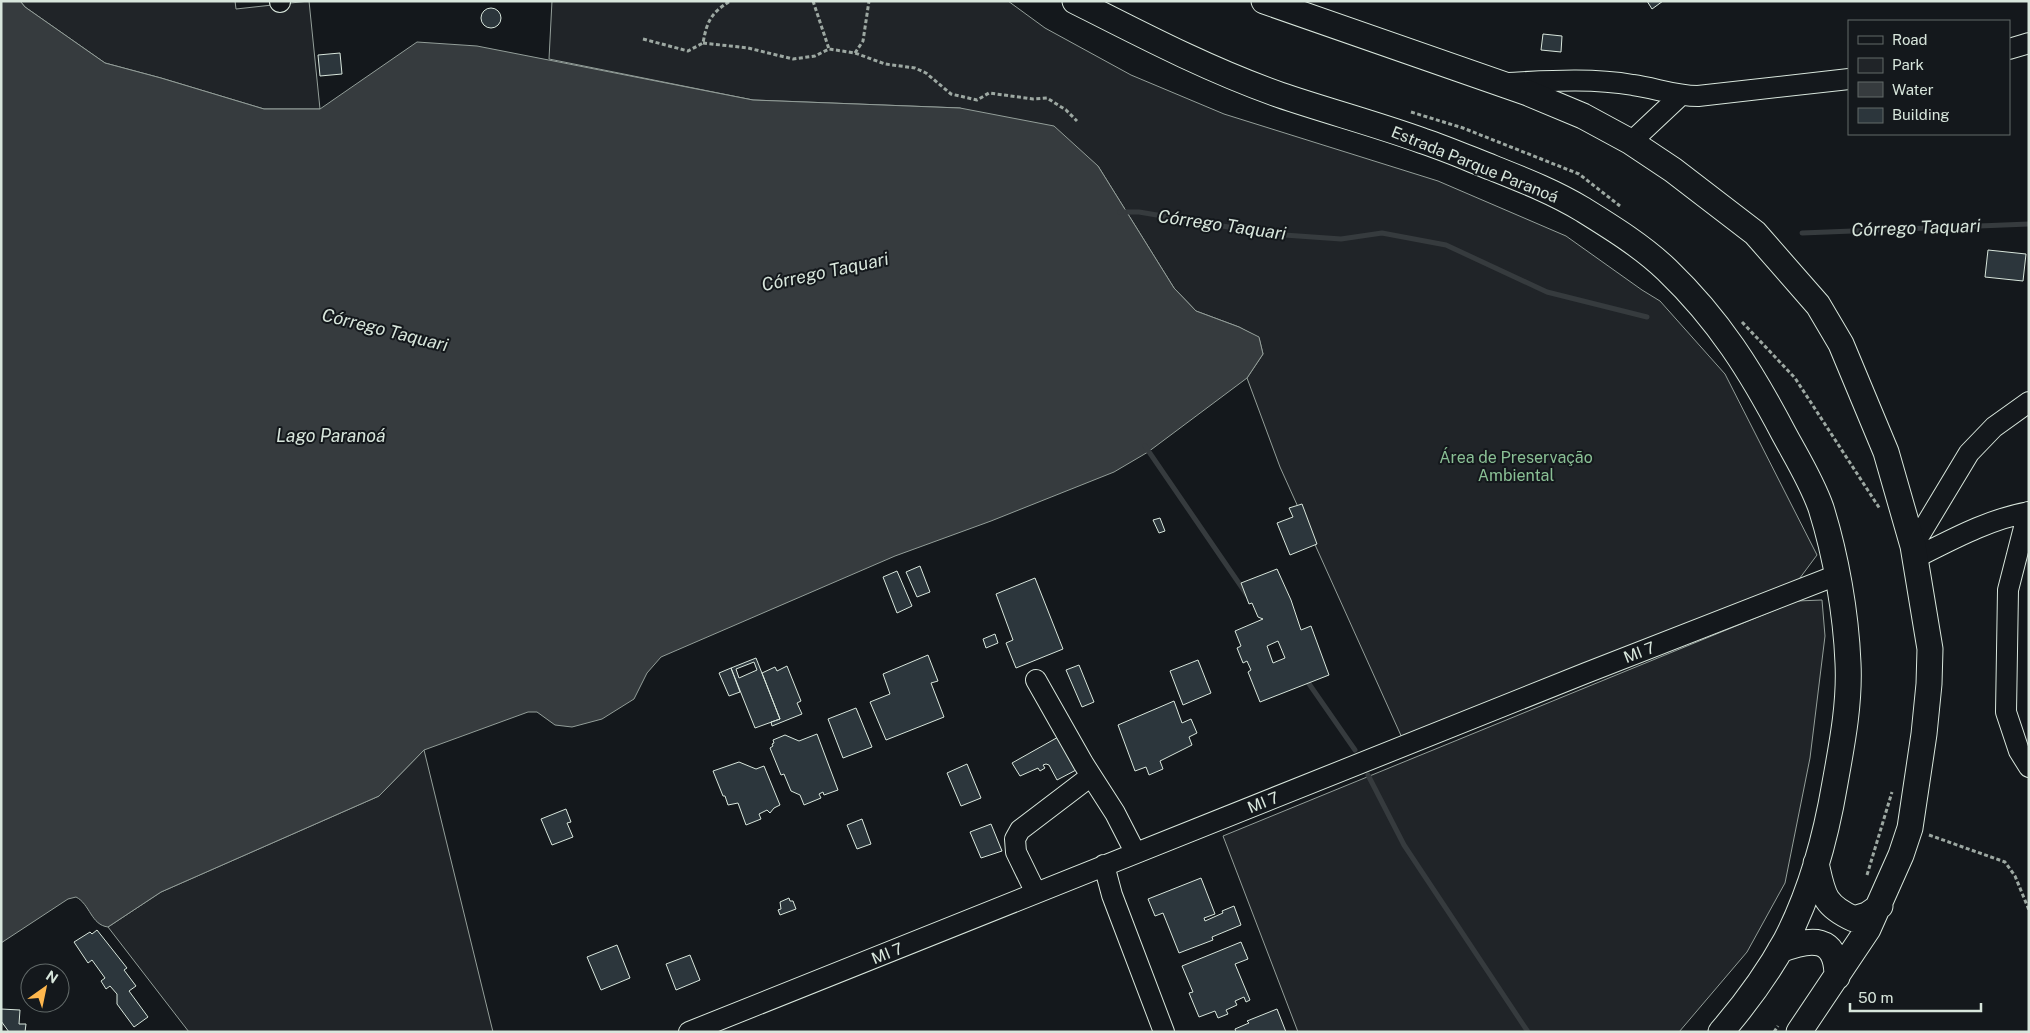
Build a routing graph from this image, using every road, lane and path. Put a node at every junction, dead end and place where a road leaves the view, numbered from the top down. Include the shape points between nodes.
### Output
1 (730, 1) edge
2 (813, 1) edge
3 (869, 1) edge
4 (1075, 1) edge
5 (1264, 1) edge
6 (643, 40) dead end
7 (703, 43) junction
8 (2029, 43) edge
9 (2010, 48) edge
10 (829, 49) junction
11 (856, 53) junction
12 (1848, 79) edge
13 (1501, 83) junction
14 (1680, 96) junction
15 (1408, 112) dead end
16 (1077, 121) dead end
17 (1631, 142) junction
18 (1624, 209) dead end
19 (1736, 315) dead end
20 (2029, 402) edge
21 (2028, 512) edge
22 (1884, 516) dead end
23 (1914, 552) junction
24 (1837, 575) junction
25 (1036, 680) dead end
26 (2029, 767) edge
27 (1091, 776) junction
28 (1893, 790) dead end
29 (1910, 828) junction
30 (1135, 852) junction
31 (1816, 863) junction
32 (1104, 865) junction
33 (1865, 882) dead end
34 (1036, 893) junction
35 (1880, 906) junction
36 (2029, 910) edge
37 (1780, 950) junction
38 (1837, 977) junction
39 (1796, 1029) edge
40 (689, 1032) edge
41 (1164, 1032) edge
42 (1721, 1032) edge
43 (1774, 1032) edge

1 - 7 path via 717,9 706,25
2 - 10 path
3 - 11 path via 863,40
4 - 24 main road, Estrada Parque Paranoá via 1191,59 1269,91 1424,141 1520,179 1576,206 1664,267 1728,338 1765,398 1820,507
5 - 13 main road
6 - 7 path via 688,51
7 - 10 path via 748,48 793,59 815,56
8 - 9 street
10 - 11 path
11 - 16 path via 885,64 915,68 951,94 977,100 989,93 1047,98
12 - 14 street
13 - 14 street via 1591,80 1633,85
13 - 17 main road via 1583,116
14 - 17 street
15 - 18 path via 1463,128 1579,174
17 - 23 main road via 1755,233 1818,305 1841,344 1886,452
19 - 22 path via 1795,378
20 - 23 street via 1994,427 1969,453
21 - 23 street via 2013,514
21 - 26 street via 2008,590 2006,712 2019,751
23 - 29 main road via 1930,649 1924,734
24 - 30 street, MI 7
24 - 31 main road, Estrada Parque Paranoá via 1848,663 1847,698 1830,811
25 - 27 street
27 - 30 street
27 - 34 street via 1020,830 1015,839 1016,852
28 - 33 path
29 - 35 main road
29 - 36 path via 2005,862 2015,876
30 - 32 street, MI 7
31 - 35 main road via 1821,887 1830,905 1839,912 1854,919
31 - 37 main road, Estrada Parque Paranoá
32 - 34 street, MI 7
32 - 41 street via 1112,895
34 - 40 street, MI 7
35 - 38 main road
37 - 38 main road via 1808,941 1823,945 1835,956
37 - 42 main road, Estrada Parque Paranoá via 1751,995
38 - 39 main road
39 - 43 path

